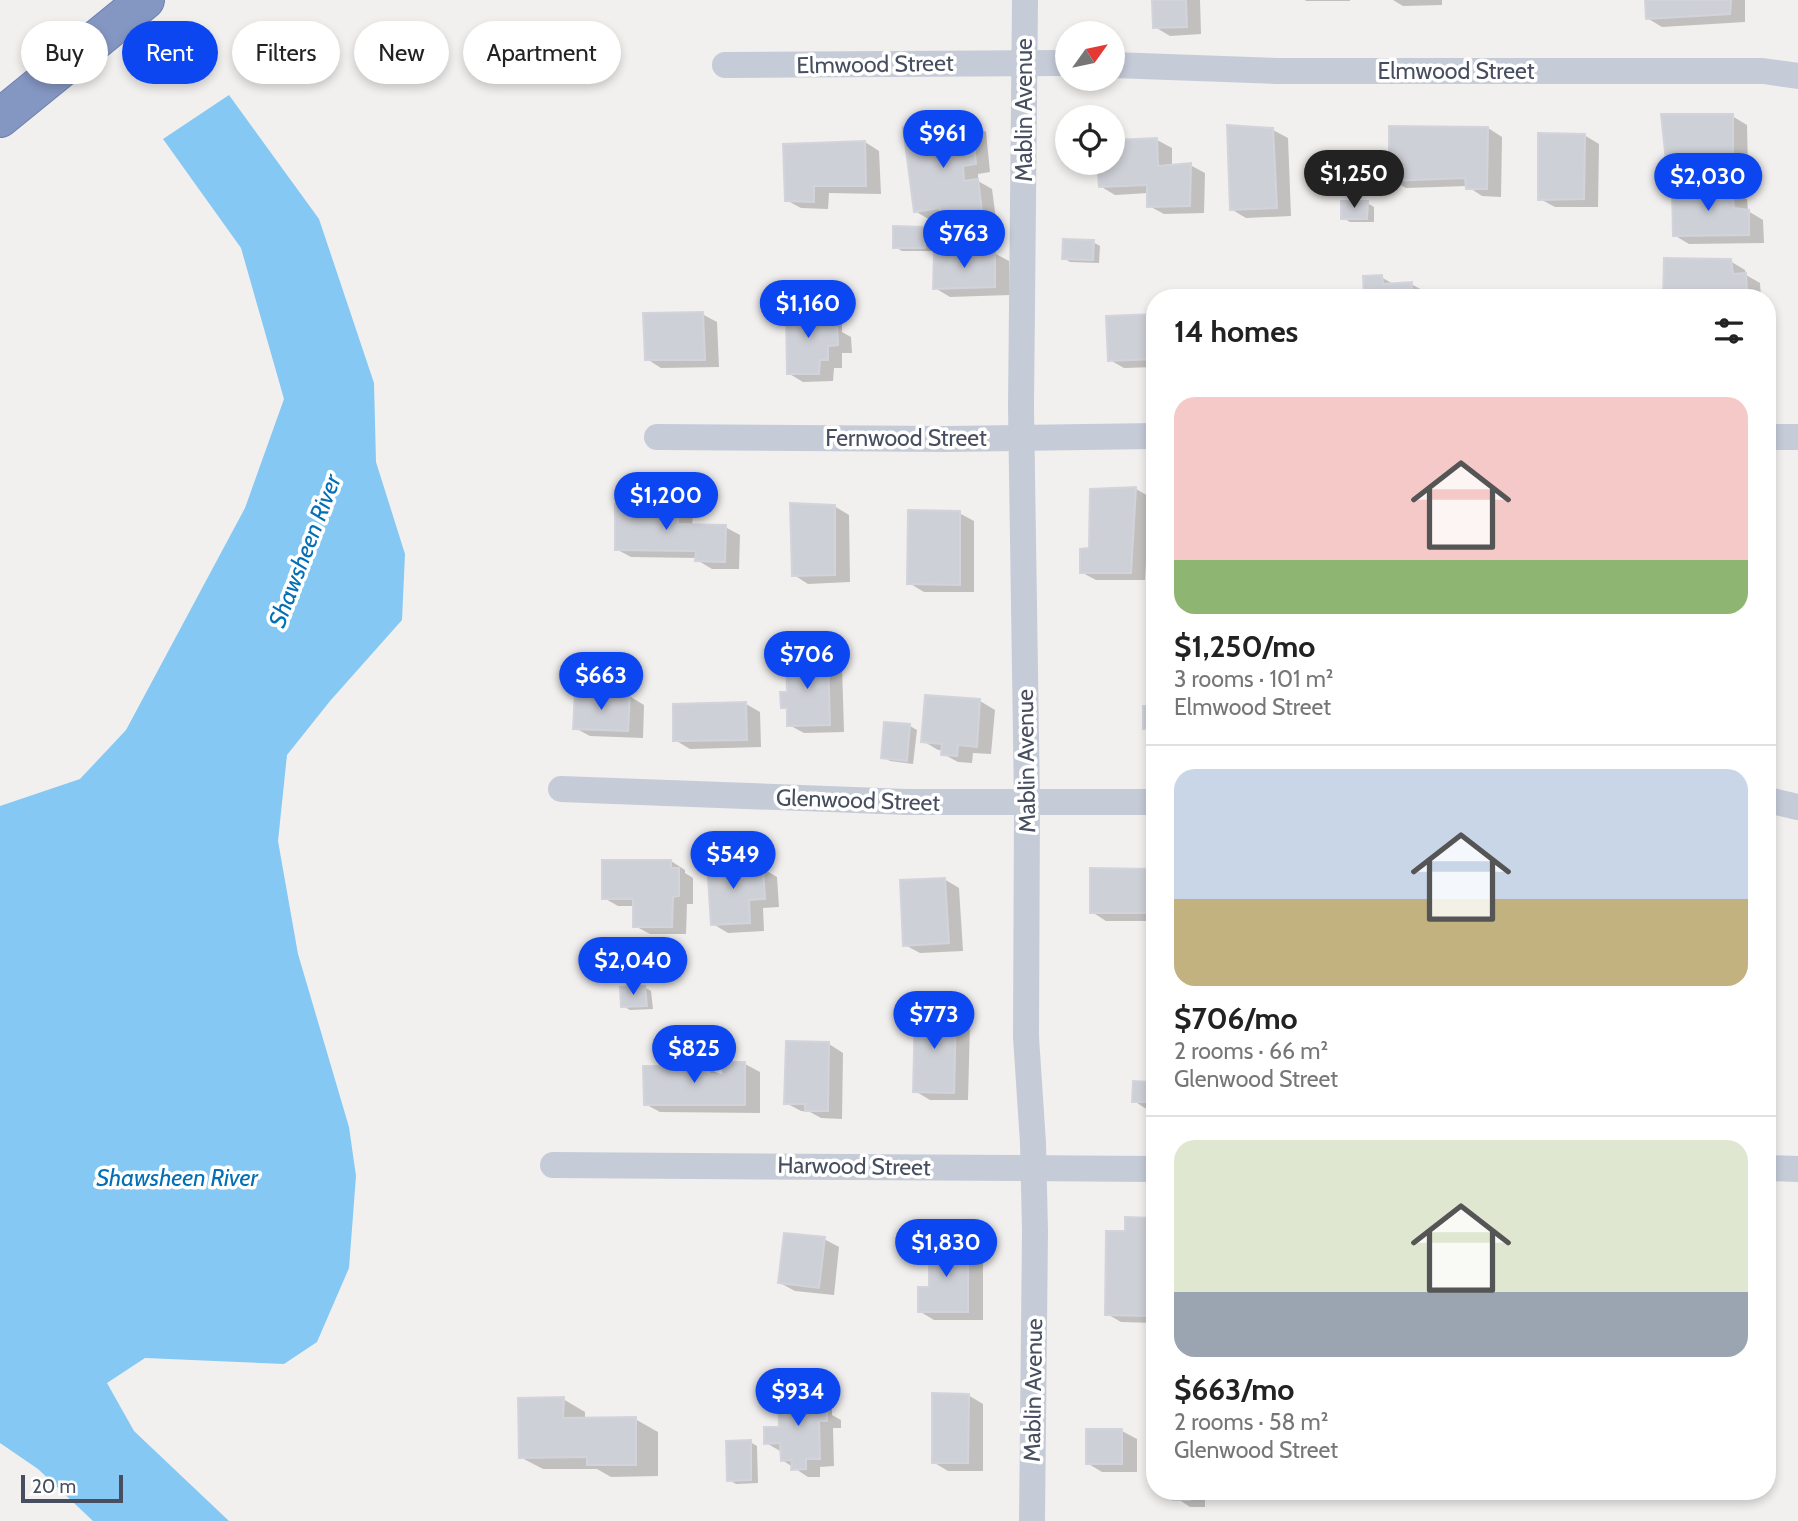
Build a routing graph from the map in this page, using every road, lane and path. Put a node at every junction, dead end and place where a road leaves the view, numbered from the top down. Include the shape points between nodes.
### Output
1 (145, 0) edge
2 (1025, 0) edge
3 (1025, 62) junction
4 (1055, 63) edge
5 (725, 65) dead end
6 (1125, 65) edge
7 (1798, 76) edge
8 (0, 118) edge
9 (1146, 436) edge
10 (657, 437) dead end
11 (1776, 437) edge
12 (1798, 437) edge
13 (1022, 438) junction
14 (561, 789) dead end
15 (1146, 802) edge
16 (1776, 802) edge
17 (1027, 803) junction
18 (1798, 807) edge
19 (553, 1165) dead end
20 (1034, 1168) junction
21 (1776, 1168) edge
22 (1146, 1169) edge
23 (1798, 1169) edge
24 (1032, 1521) edge

1 - 8 highway
2 - 3 street, Mablin Avenue
3 - 4 street, Elmwood Street
3 - 5 street, Elmwood Street
3 - 13 street, Mablin Avenue
6 - 7 street, Elmwood Street via 1276,71 1763,71
9 - 13 street, Fernwood Street
10 - 13 street, Fernwood Street
11 - 12 street
13 - 17 street, Mablin Avenue
14 - 17 street, Glenwood Street
15 - 17 street, Glenwood Street
16 - 18 street
17 - 20 street, Mablin Avenue via 1026,1037
19 - 20 street, Harwood Street
20 - 22 street, Harwood Street
20 - 24 street, Mablin Avenue
21 - 23 street

